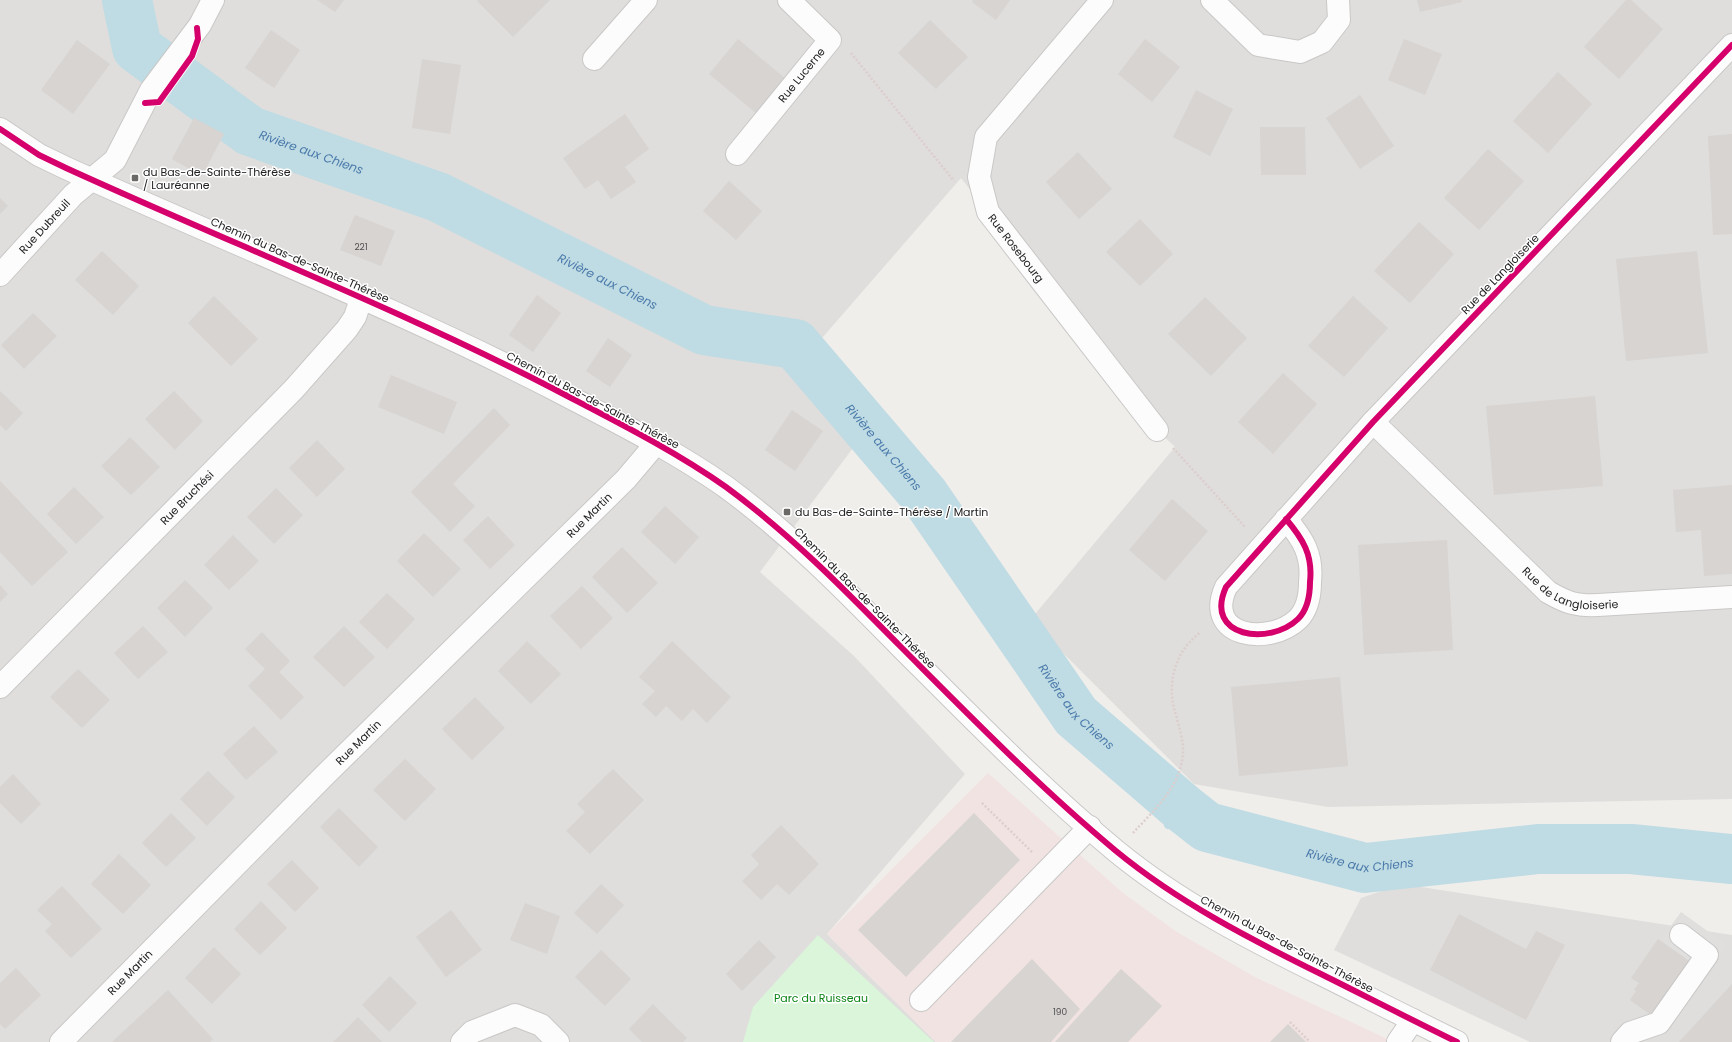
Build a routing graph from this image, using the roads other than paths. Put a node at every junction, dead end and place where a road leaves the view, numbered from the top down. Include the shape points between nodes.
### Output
1 (213, 0) edge
2 (646, 0) edge
3 (789, 0) edge
4 (1102, 0) edge
5 (1212, 0) edge
6 (1338, 0) edge
7 (1732, 45) edge
8 (594, 59) dead end
9 (0, 129) edge
10 (736, 154) dead end
11 (91, 180) junction
12 (0, 274) edge
13 (362, 299) junction
14 (1373, 422) junction
15 (1163, 437) road end
16 (654, 443) junction
17 (1286, 519) junction
18 (1732, 597) edge
19 (0, 687) edge
20 (1090, 827) junction
21 (1680, 935) dead end
22 (921, 1000) dead end
23 (1413, 1020) junction
24 (61, 1042) edge
25 (462, 1042) edge
26 (558, 1042) edge
27 (1398, 1042) edge
28 (1457, 1042) edge
29 (1622, 1042) edge

1 - 11 street, Rue Dubreuil via 206,15 151,90 115,160
2 - 8 street
3 - 10 street, Rue Lucerne via 830,40
4 - 15 street, Rue Rosebourg via 986,137 979,177 988,212
5 - 6 street via 1258,45 1300,52 1322,42 1339,20
7 - 14 street, Rue de Langloiserie
9 - 11 street, Chemin du Bas-de-Sainte-Thérèse via 39,155
11 - 12 street, Rue Dubreuil via 62,205
11 - 13 street, Chemin du Bas-de-Sainte-Thérèse
13 - 16 street, Chemin du Bas-de-Sainte-Thérèse via 532,378
13 - 19 street, Rue Bruchési via 347,329 294,389
14 - 17 street, Rue de Langloiserie
14 - 18 street, Rue de Langloiserie via 1548,592 1564,602 1598,606
16 - 20 street, Chemin du Bas-de-Sainte-Thérèse via 723,485 793,540 994,739
16 - 24 street, Rue Martin via 626,479 331,769
17 - 17 street, Rue de Langloiserie via 1226,587 1221,597 1220,610 1224,619 1230,627 1238,631 1252,634 1272,633 1298,619 1305,608 1310,594 1310,560 1304,543
20 - 22 street
20 - 23 street, Chemin du Bas-de-Sainte-Thérèse via 1158,882 1221,923
21 - 29 street via 1707,955 1659,1023 1630,1033
23 - 27 street
23 - 28 street, Chemin du Bas-de-Sainte-Thérèse
25 - 26 street via 472,1032 515,1014 541,1025

